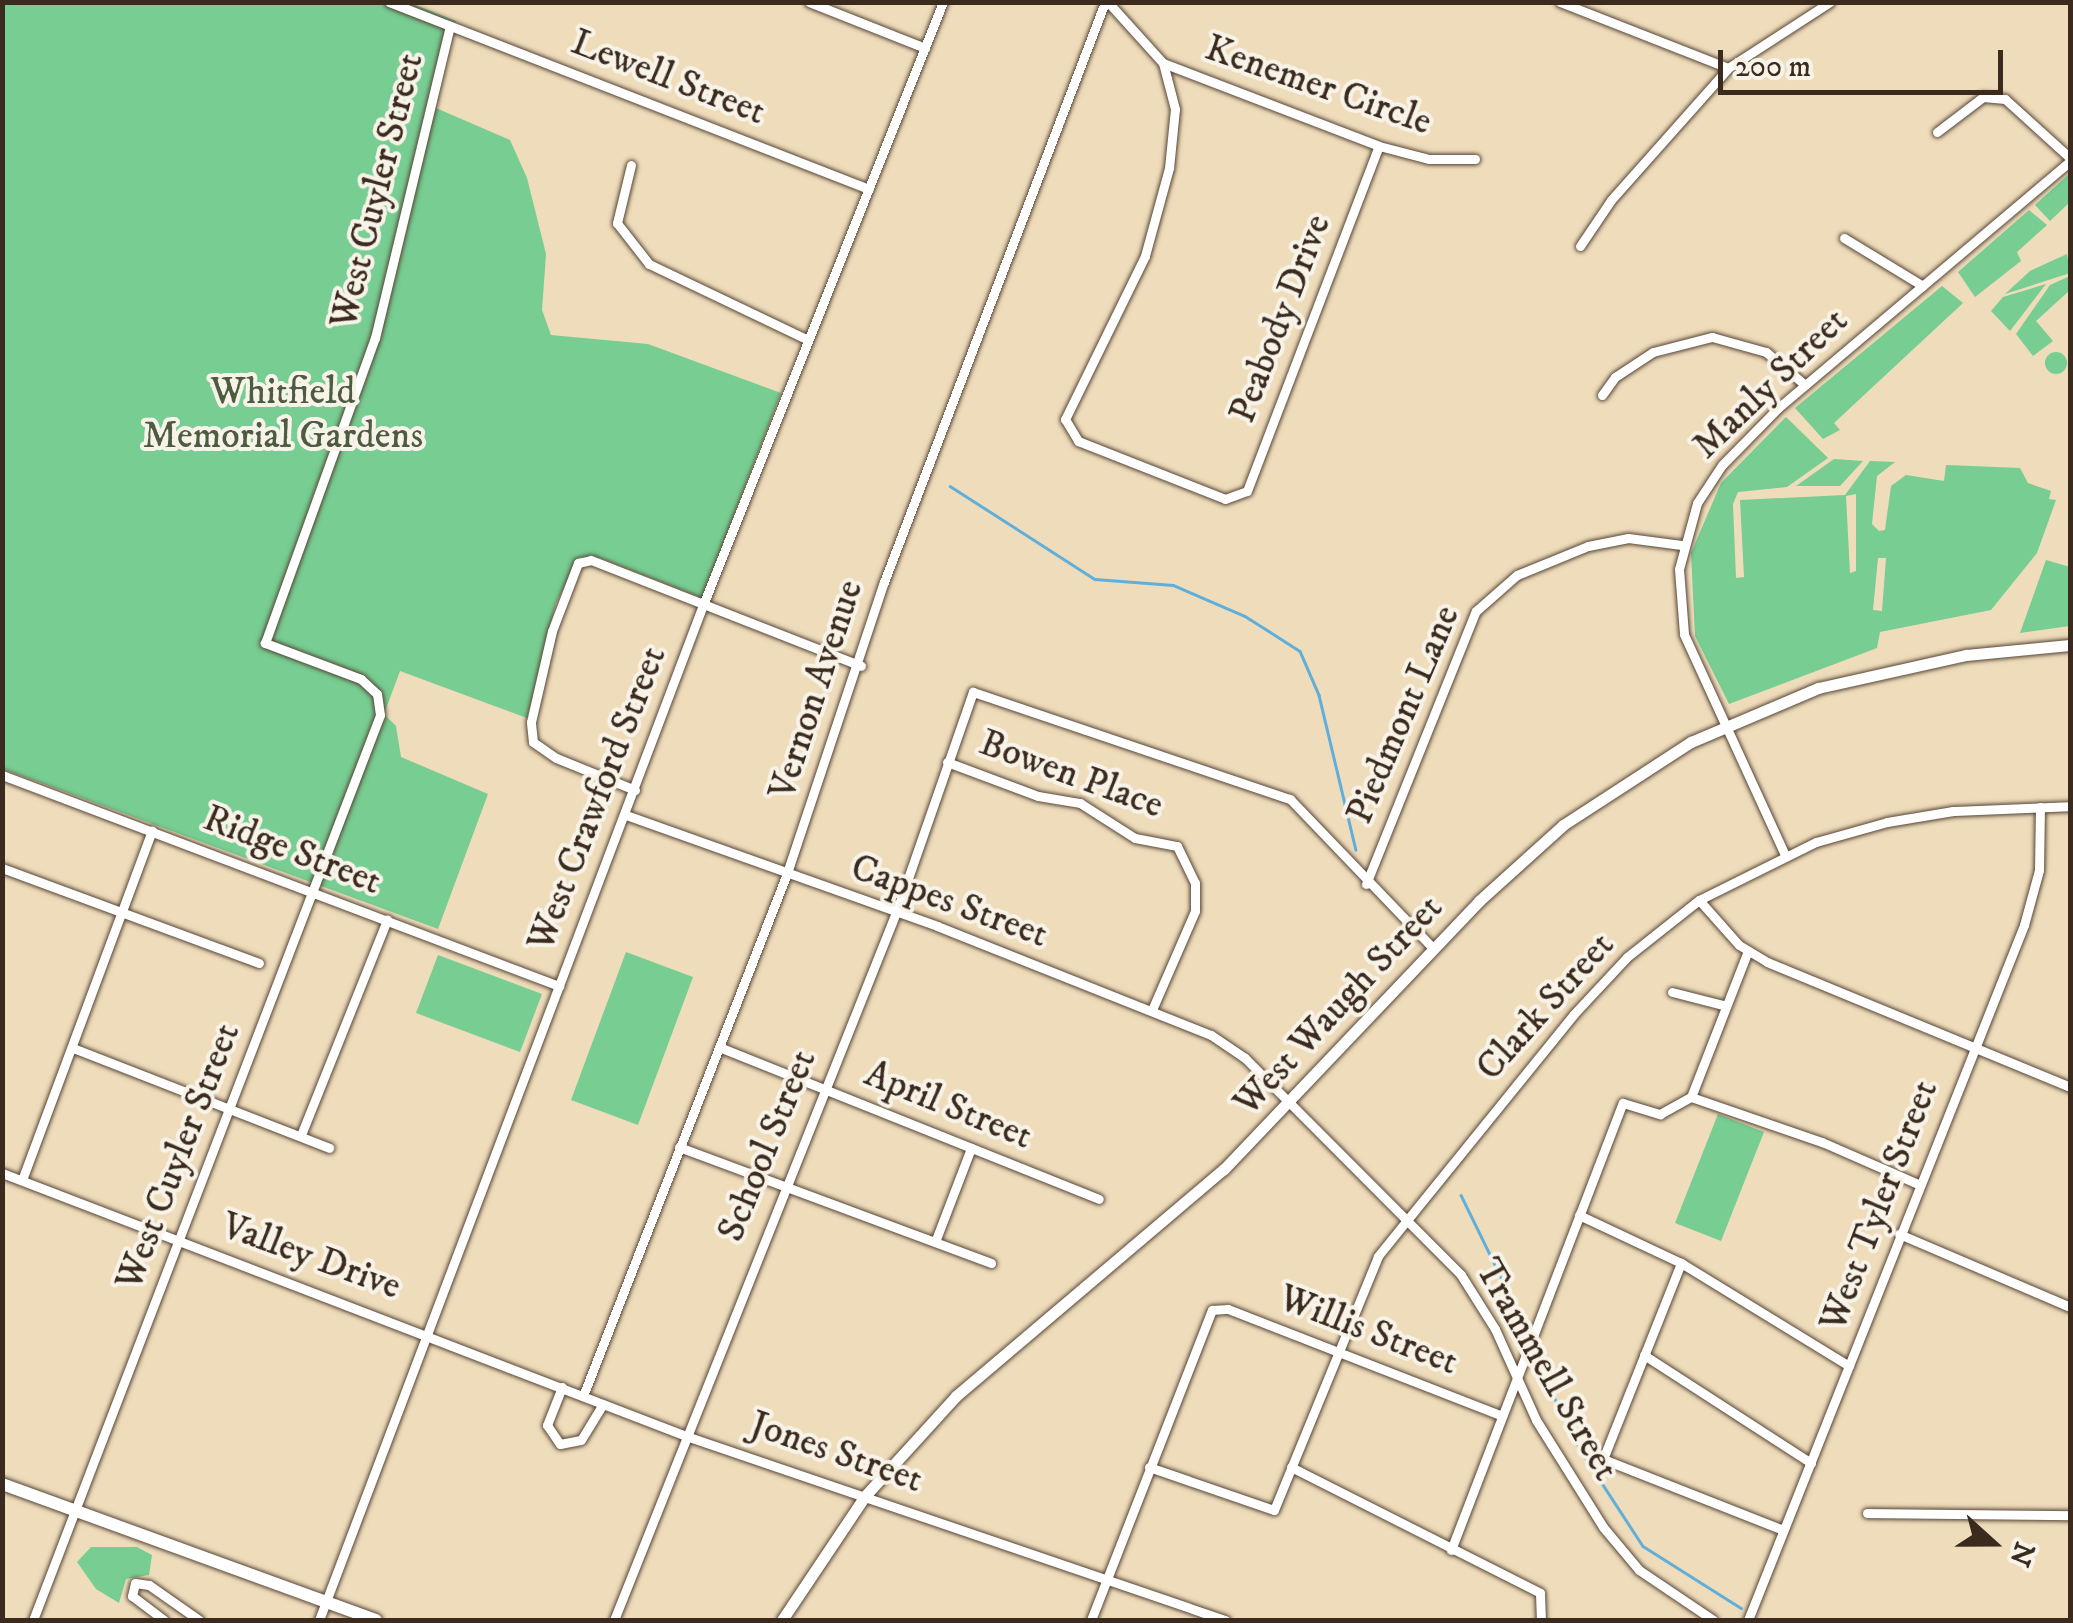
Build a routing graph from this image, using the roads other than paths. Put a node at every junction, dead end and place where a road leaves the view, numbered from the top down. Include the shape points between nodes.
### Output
1 (388, 2) edge
2 (809, 2) edge
3 (944, 2) edge
4 (1107, 2) edge
5 (1560, 2) edge
6 (1830, 2) edge
7 (450, 26) junction
8 (925, 48) junction
9 (1163, 62) junction
10 (1728, 68) junction
11 (1937, 132) dead end
12 (1379, 146) junction
13 (1475, 159) dead end
14 (2070, 160) edge
15 (631, 164) dead end
16 (869, 189) junction
17 (1844, 238) dead end
18 (1580, 246) dead end
19 (1924, 286) junction
20 (808, 340) junction
21 (1805, 385) junction
22 (1602, 395) dead end
23 (1682, 546) junction
24 (703, 605) junction
25 (2070, 645) edge
26 (861, 666) junction
27 (1723, 727) junction
28 (946, 762) junction
29 (2, 775) edge
30 (635, 790) junction
31 (2070, 806) edge
32 (2040, 807) junction
33 (626, 814) junction
34 (152, 830) junction
35 (1786, 856) junction
36 (2, 868) edge
37 (786, 876) junction
38 (1366, 884) junction
39 (313, 891) junction
40 (1700, 900) junction
41 (898, 910) junction
42 (122, 911) junction
43 (387, 920) junction
44 (1434, 949) junction
45 (1748, 952) junction
46 (259, 963) dead end
47 (559, 986) junction
48 (1672, 992) dead end
49 (1724, 1005) junction
50 (1152, 1010) junction
51 (1975, 1046) junction
52 (718, 1047) junction
53 (73, 1048) junction
54 (1245, 1058) joint
55 (2070, 1087) edge
56 (822, 1089) junction
57 (1690, 1097) junction
58 (1292, 1104) junction
59 (230, 1108) junction
60 (301, 1135) junction
61 (679, 1147) junction
62 (329, 1148) dead end
63 (971, 1148) junction
64 (2, 1173) edge
65 (22, 1180) junction
66 (1918, 1184) junction
67 (784, 1185) junction
68 (1100, 1199) dead end
69 (1579, 1215) junction
70 (1406, 1216) junction
71 (1898, 1234) junction
72 (179, 1241) junction
73 (935, 1242) junction
74 (991, 1262) dead end
75 (1681, 1263) junction
76 (2070, 1306) edge
77 (430, 1333) junction
78 (1337, 1349) junction
79 (1644, 1356) junction
80 (1850, 1366) junction
81 (1516, 1382) junction
82 (562, 1388) junction
83 (583, 1396) junction
84 (603, 1404) junction
85 (1502, 1416) junction
86 (686, 1436) junction
87 (1812, 1462) junction
88 (1149, 1467) junction
89 (1291, 1468) junction
90 (2, 1484) edge
91 (865, 1496) junction
92 (75, 1509) junction
93 (1867, 1513) dead end
94 (2070, 1515) edge
95 (1783, 1530) junction
96 (1451, 1550) junction
97 (1106, 1580) junction
98 (326, 1602) junction
99 (33, 1620) edge
100 (164, 1620) edge
101 (200, 1620) edge
102 (320, 1620) edge
103 (376, 1620) edge
104 (614, 1620) edge
105 (782, 1620) edge
106 (1091, 1620) edge
107 (1225, 1620) edge
108 (1541, 1620) edge
109 (1713, 1620) edge
110 (1748, 1620) edge

1 - 7 street, Lewell Street
2 - 8 street
3 - 8 street, West Crawford Street
4 - 9 street, Kenemer Circle
4 - 26 street, Vernon Avenue via 884,582
5 - 10 street
6 - 10 street
7 - 16 street, Lewell Street
7 - 39 street, West Cuyler Street via 375,338 265,643 378,694 380,715
8 - 16 street, West Crawford Street
9 - 12 street, Kenemer Circle
9 - 12 street, Peabody Drive via 1175,109 1160,203 1145,256 1065,419 1078,440 1226,499 1247,491
10 - 18 street
11 - 14 street via 1983,98 2005,99
12 - 13 street, Kenemer Circle via 1429,159
14 - 19 street, Manly Street
15 - 20 street via 617,223 649,264
16 - 20 street, West Crawford Street
17 - 19 street
19 - 21 street, Manly Street
20 - 24 street, West Crawford Street
21 - 22 street via 1766,352 1712,337 1653,352 1615,377
21 - 23 street, Manly Street via 1722,464
23 - 27 street, Manly Street via 1682,624
23 - 38 street, Piedmont Lane via 1628,538 1588,546 1518,575 1476,612
24 - 26 street
24 - 30 street, West Crawford Street
24 - 30 street via 590,560 578,563 566,588 531,722 533,742
25 - 27 street, West Waugh Street via 1895,668 1818,688
26 - 37 street, Vernon Avenue
27 - 35 street, Manly Street
27 - 44 street, West Waugh Street via 1653,763 1563,825
28 - 38 street, School Street via 973,692 1299,804
28 - 41 street, School Street
28 - 50 street, Bowen Place via 1080,804 1135,838 1177,846 1195,883 1196,911
29 - 34 street, Ridge Street
30 - 33 street, West Crawford Street
31 - 32 street, Clark Street
32 - 35 street, Clark Street via 1924,814
32 - 51 street, West Tyler Street via 2034,894
33 - 37 street, Cappes Street
33 - 47 street, West Crawford Street
34 - 39 street, Ridge Street
34 - 42 street
35 - 40 street, Clark Street
36 - 42 street
37 - 41 street, Cappes Street
37 - 52 street, Vernon Avenue
38 - 44 street
39 - 43 street, Ridge Street
39 - 59 street, West Cuyler Street
40 - 45 street
40 - 70 street, Clark Street via 1603,982
41 - 50 street, Cappes Street
41 - 56 street, School Street
42 - 46 street
42 - 53 street
43 - 47 street, Ridge Street
43 - 60 street
44 - 58 street, West Waugh Street
45 - 49 street
45 - 51 street
47 - 77 street, West Crawford Street
48 - 49 street
49 - 57 street
50 - 54 street, Cappes Street
51 - 55 street
51 - 66 street, West Tyler Street
52 - 56 street, April Street
52 - 61 street, Vernon Avenue
53 - 59 street
53 - 65 street
54 - 58 street, Trammell Street
56 - 63 street, April Street
56 - 67 street, School Street
57 - 66 street via 1822,1142
57 - 69 street via 1660,1114 1623,1104
58 - 70 street, Trammell Street
58 - 91 street, West Waugh Street via 1147,1239 956,1396
59 - 60 street
59 - 72 street, West Cuyler Street
60 - 62 street
61 - 67 street
61 - 83 street, Vernon Avenue
63 - 68 street, April Street
63 - 73 street
64 - 65 street, Valley Drive
65 - 72 street, Valley Drive
66 - 71 street, West Tyler Street
67 - 73 street
67 - 86 street, School Street
69 - 75 street
69 - 81 street
70 - 78 street, Clark Street via 1378,1256
70 - 81 street, Trammell Street via 1461,1275 1495,1330
71 - 76 street
71 - 80 street, West Tyler Street
72 - 77 street, Valley Drive
72 - 92 street, West Cuyler Street
73 - 74 street
75 - 79 street
75 - 80 street
77 - 82 street, Jones Street
77 - 98 street, West Crawford Street
78 - 85 street, Willis Street
78 - 88 street, Willis Street via 1228,1308 1212,1310
78 - 89 street, Clark Street
79 - 87 street
79 - 95 street via 1603,1459
80 - 87 street, West Tyler Street
81 - 85 street
81 - 109 street, Trammell Street via 1620,1549 1665,1591
82 - 83 street, Jones Street
82 - 84 street via 547,1424 560,1444 581,1440
83 - 84 street, Jones Street
84 - 86 street, Jones Street
85 - 96 street
86 - 91 street, Jones Street
86 - 104 street, School Street
87 - 95 street, West Tyler Street
88 - 89 street, Clark Street via 1274,1510
88 - 97 street
89 - 96 street
90 - 92 main road
91 - 97 street, Jones Street
91 - 105 street, West Waugh Street
92 - 98 main road
92 - 99 street, West Cuyler Street
93 - 94 street
95 - 110 street, West Tyler Street
96 - 108 street via 1540,1593
97 - 106 street
97 - 107 street, Jones Street
98 - 102 street, West Crawford Street
98 - 103 main road
100 - 101 street via 136,1600 132,1585 150,1585

